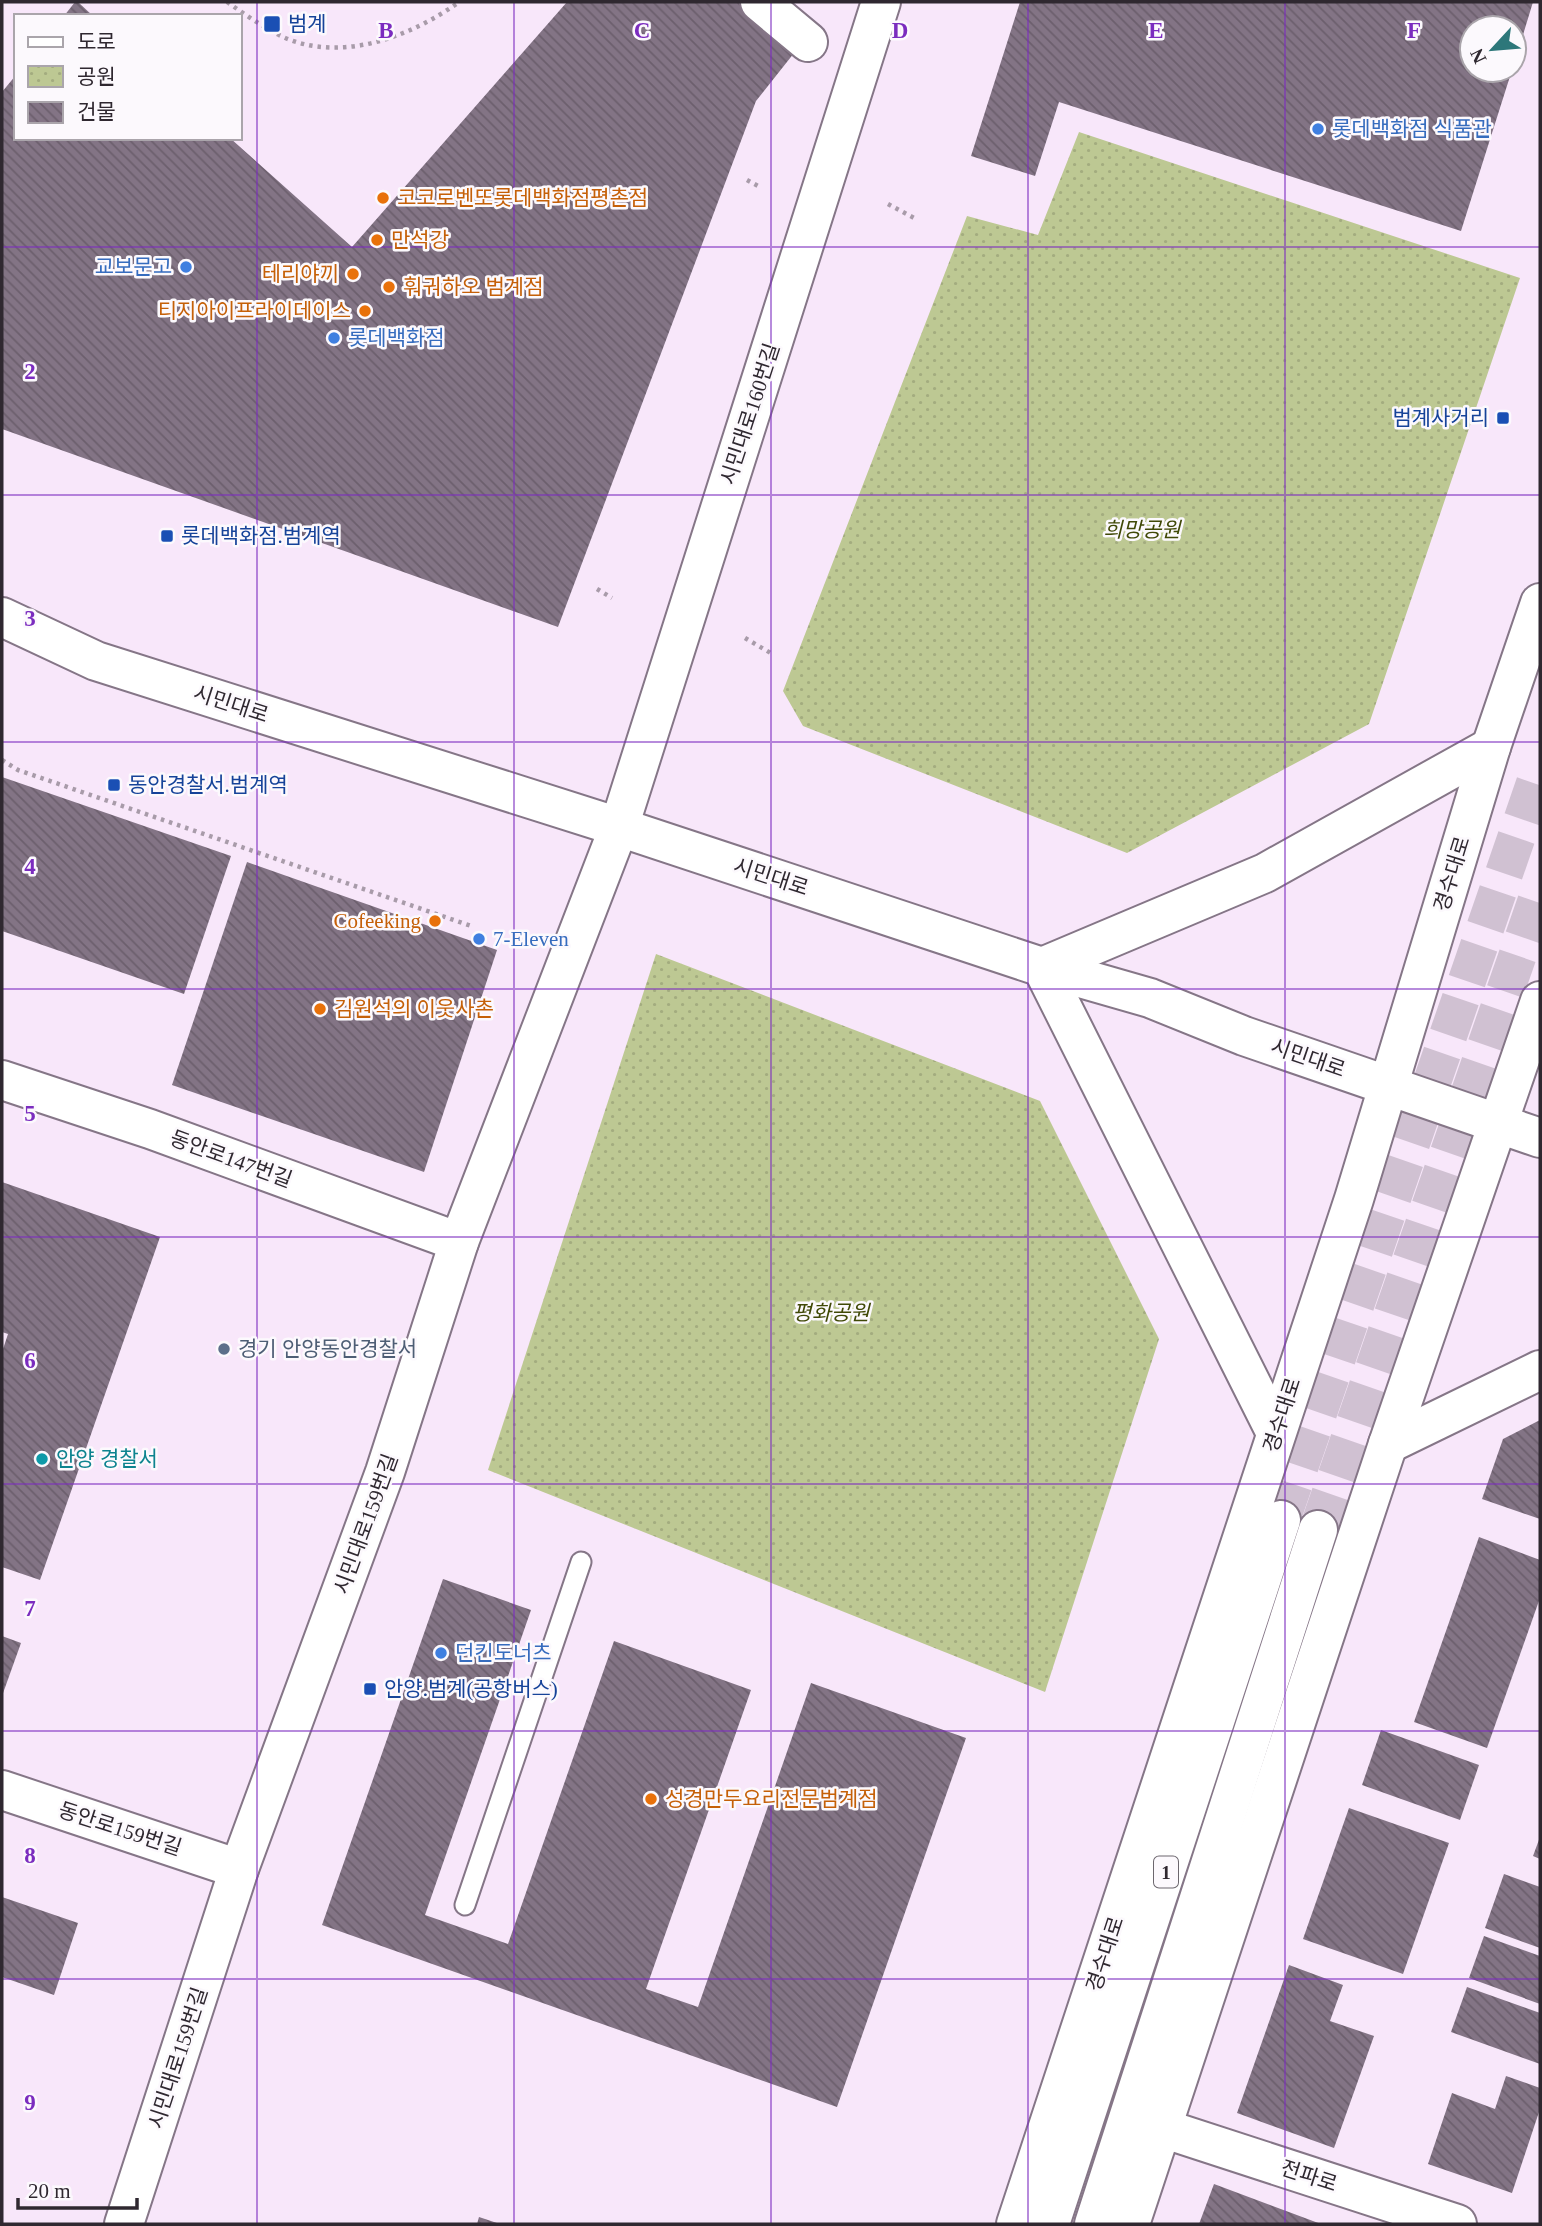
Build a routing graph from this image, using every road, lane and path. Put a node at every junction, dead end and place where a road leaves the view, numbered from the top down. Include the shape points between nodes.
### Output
1 (227, 2) edge
2 (459, 2) edge
3 (760, 2) edge
4 (881, 2) edge
5 (808, 43) dead end
6 (747, 180) dead end
7 (760, 187) dead end
8 (888, 204) dead end
9 (918, 220) dead end
10 (597, 589) dead end
11 (612, 598) dead end
12 (1540, 603) edge
13 (2, 617) edge
14 (745, 638) dead end
15 (774, 654) dead end
16 (1491, 747) junction
17 (2, 760) edge
18 (619, 827) junction
19 (474, 927) dead end
20 (1042, 967) junction
21 (1540, 1001) edge
22 (2, 1080) edge
23 (1388, 1086) junction
24 (1499, 1125) junction
25 (1540, 1138) edge
26 (459, 1242) junction
27 (1540, 1370) edge
28 (1276, 1433) junction
29 (1388, 1444) junction
30 (1281, 1520) tunnel mouth
31 (1318, 1530) tunnel mouth
32 (581, 1562) dead end
33 (2, 1790) edge
34 (239, 1869) junction
35 (465, 1905) dead end
36 (1161, 2128) junction
37 (124, 2224) edge
38 (1016, 2224) edge
39 (1050, 2224) edge
40 (1094, 2224) edge
41 (1130, 2224) edge
42 (1457, 2224) edge

1 - 2 path via 278,35 335,47 405,34
3 - 5 main road
4 - 18 main road, 시민대로160번길
6 - 7 path
8 - 9 path
10 - 11 path
12 - 16 main road, 경수대로
13 - 18 main road, 시민대로 via 96,662
14 - 15 path
16 - 20 main road via 1265,873
16 - 23 main road, 경수대로
17 - 19 path via 18,770
18 - 20 main road, 시민대로
18 - 26 main road, 시민대로159번길
20 - 23 main road, 시민대로 via 1150,998
20 - 28 main road
21 - 24 main road
22 - 26 main road, 동안로147번길
23 - 24 main road, 시민대로
23 - 28 main road, 경수대로
24 - 25 main road, 시민대로
24 - 29 main road
26 - 34 main road, 시민대로159번길 via 386,1472
27 - 29 main road
28 - 38 main road, 경수대로
29 - 36 main road
30 - 39 main road, 경수대로 / 1
31 - 40 main road, 1
32 - 35 lane
33 - 34 main road, 동안로159번길
34 - 37 main road, 시민대로159번길
36 - 41 main road
36 - 42 main road, 전파로

